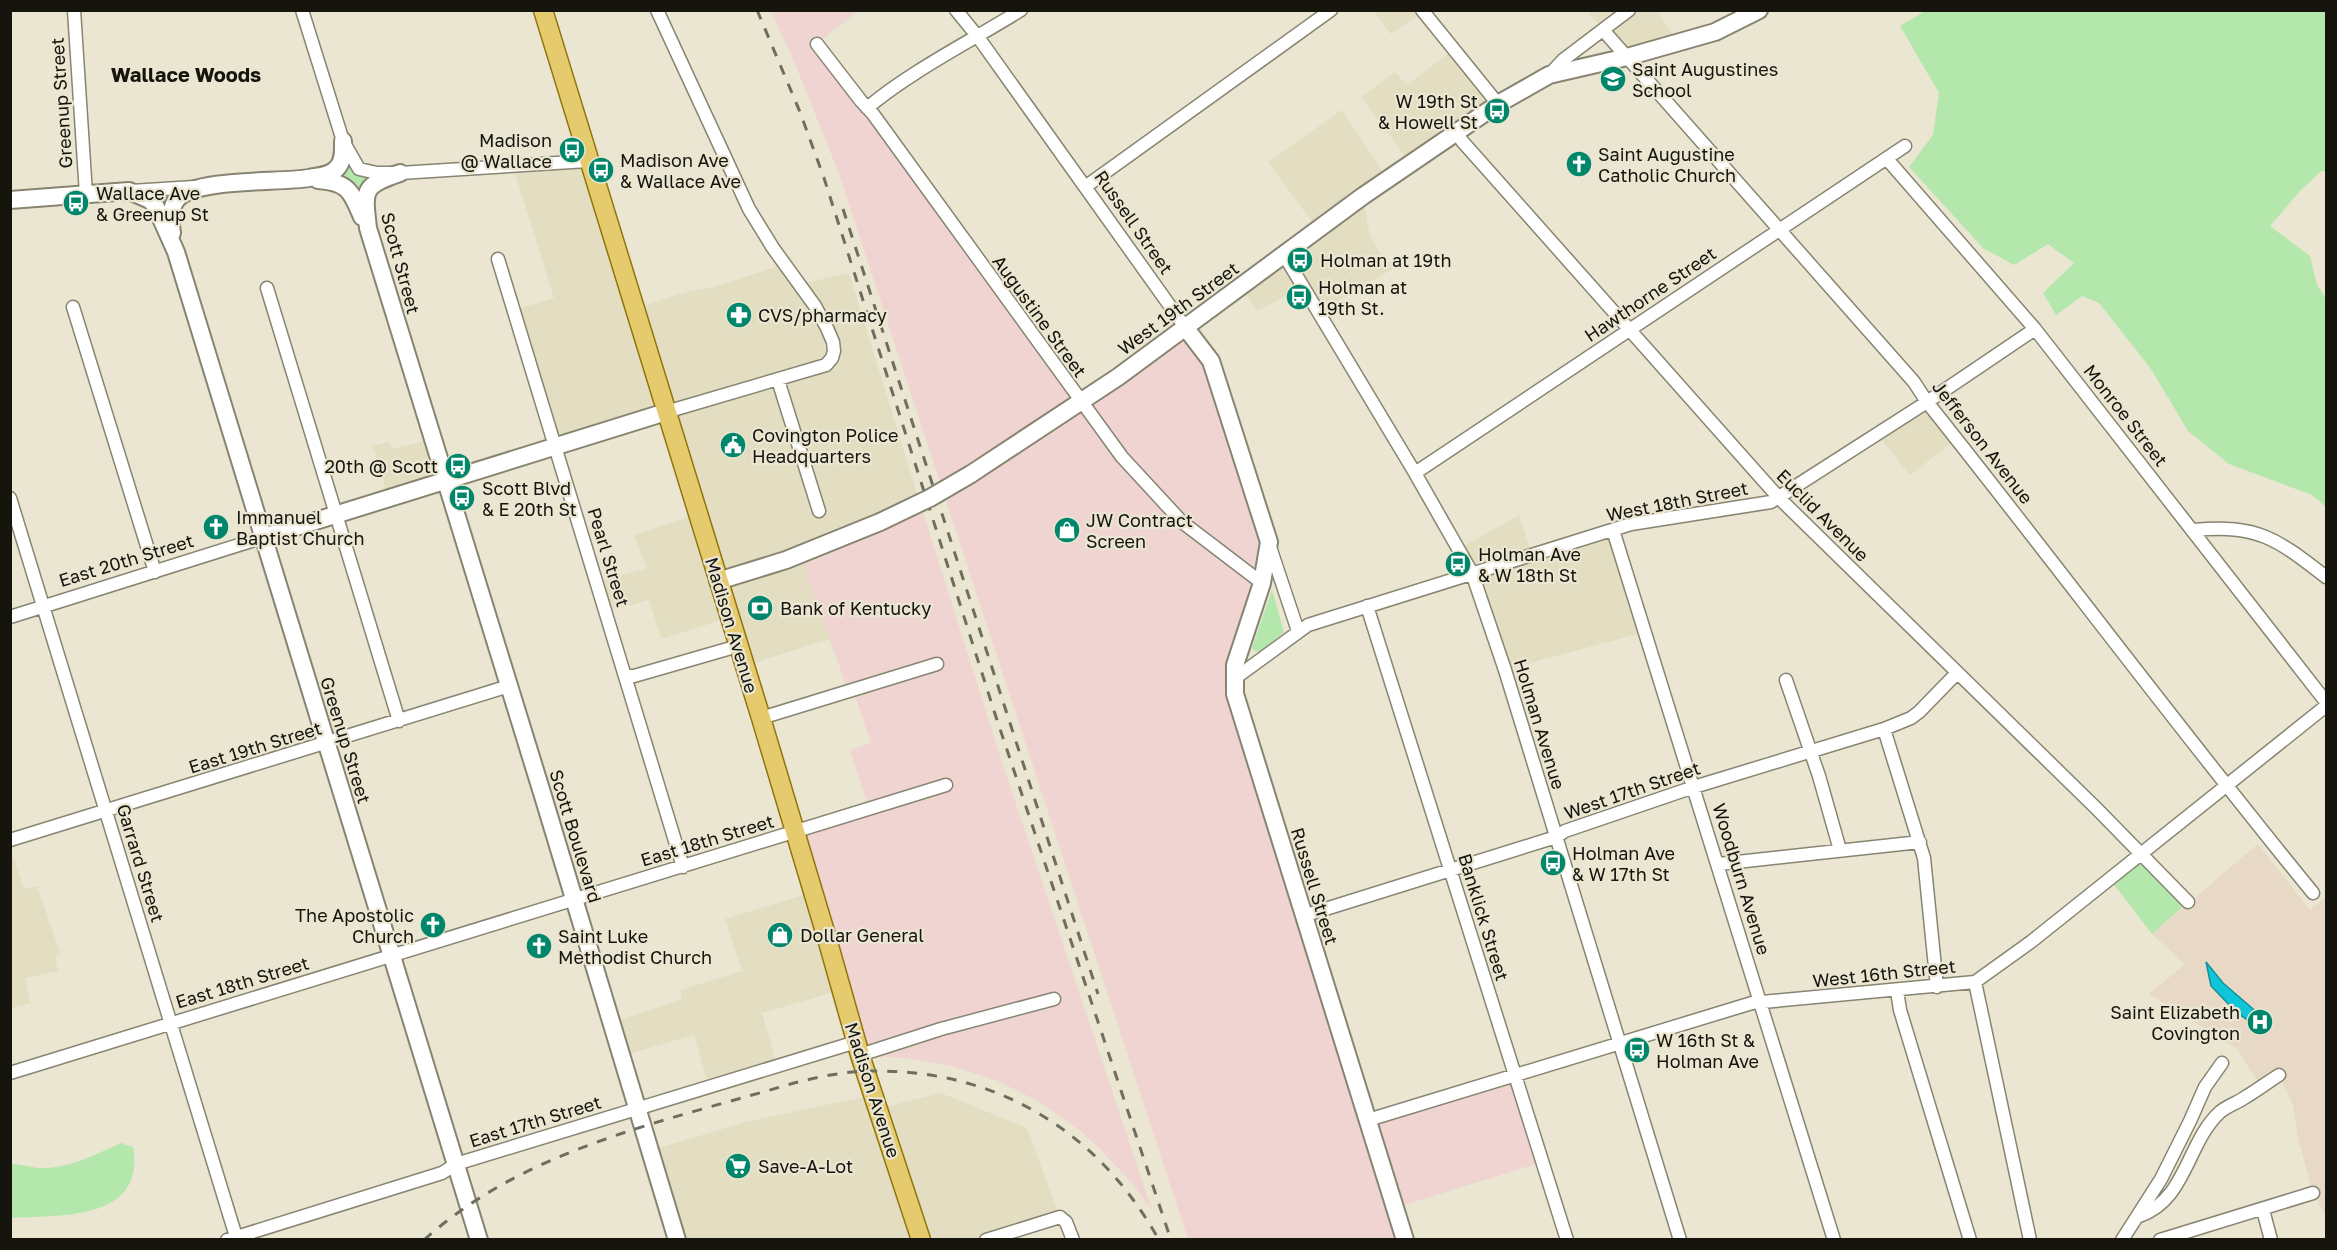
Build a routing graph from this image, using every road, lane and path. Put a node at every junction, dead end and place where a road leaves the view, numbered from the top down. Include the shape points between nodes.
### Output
1 (74, 10) edge
2 (302, 10) edge
3 (543, 10) edge
4 (657, 10) edge
5 (956, 10) edge
6 (1021, 10) edge
7 (1331, 10) edge
8 (1422, 10) edge
9 (1629, 10) edge
10 (1759, 10) edge
11 (1604, 30) junction
12 (978, 37) junction
13 (818, 44) dead end
14 (1627, 57) junction
15 (1549, 75) junction
16 (1498, 104) junction
17 (867, 108) junction
18 (1456, 131) junction
19 (343, 141) junction
20 (1905, 146) dead end
21 (1887, 159) junction
22 (588, 161) junction
23 (400, 173) junction
24 (304, 179) junction
25 (207, 186) junction
26 (1085, 186) junction
27 (129, 191) junction
28 (86, 194) junction
29 (10, 200) edge
30 (368, 228) junction
31 (1780, 229) junction
32 (176, 252) junction
33 (1284, 255) junction
34 (498, 259) dead end
35 (267, 288) dead end
36 (73, 308) dead end
37 (1185, 327) junction
38 (2035, 329) junction
39 (1629, 330) junction
40 (778, 380) junction
41 (1080, 401) junction
42 (1927, 402) junction
43 (666, 412) junction
44 (556, 445) junction
45 (1415, 473) junction
46 (445, 480) junction
47 (10, 498) edge
48 (1779, 498) junction
49 (819, 511) dead end
50 (335, 515) junction
51 (1613, 530) junction
52 (2194, 530) junction
53 (264, 537) junction
54 (1269, 542) junction
55 (154, 572) junction
56 (1472, 573) junction
57 (2326, 577) edge
58 (718, 582) junction
59 (1262, 583) junction
60 (44, 606) junction
61 (1367, 606) junction
62 (10, 616) edge
63 (1298, 631) junction
64 (738, 646) junction
65 (936, 664) dead end
66 (1957, 673) junction
67 (626, 676) junction
68 (1234, 679) junction
69 (1786, 680) dead end
70 (509, 686) junction
71 (2326, 704) edge
72 (760, 718) junction
73 (399, 721) junction
74 (1884, 729) junction
75 (327, 743) junction
76 (1810, 751) junction
77 (945, 785) dead end
78 (2225, 786) junction
79 (1694, 787) junction
80 (106, 811) junction
81 (795, 831) junction
82 (1556, 837) junction
83 (10, 840) edge
84 (1920, 842) junction
85 (1840, 850) junction
86 (2140, 853) junction
87 (1719, 864) junction
88 (683, 867) junction
89 (1451, 870) junction
90 (2313, 893) dead end
91 (574, 899) junction
92 (2188, 902) dead end
93 (1304, 916) junction
94 (392, 955) junction
95 (1975, 982) junction
96 (1937, 987) junction
97 (1897, 991) junction
98 (1054, 999) dead end
99 (1762, 1003) junction
100 (171, 1023) junction
101 (1620, 1043) junction
102 (858, 1049) junction
103 (2222, 1063) dead end
104 (10, 1073) edge
105 (2279, 1075) dead end
106 (1515, 1076) junction
107 (638, 1108) junction
108 (1368, 1120) junction
109 (456, 1164) junction
110 (2313, 1193) dead end
111 (2263, 1210) junction
112 (2139, 1216) junction
113 (233, 1239) edge
114 (479, 1239) edge
115 (677, 1239) edge
116 (921, 1239) edge
117 (986, 1239) edge
118 (1073, 1239) edge
119 (1405, 1239) edge
120 (1567, 1239) edge
121 (1680, 1239) edge
122 (1834, 1239) edge
123 (1970, 1239) edge
124 (2030, 1239) edge
125 (2122, 1239) edge
126 (2160, 1239) edge
127 (2271, 1239) edge

1 - 28 street, Greenup Street
2 - 19 street
3 - 22 main road, Madison Avenue
4 - 40 street via 749,209 814,306 833,342 832,358 826,365
5 - 12 street, Russell Street
6 - 12 street
7 - 26 street
8 - 16 street
9 - 11 street, West 19th Street
10 - 14 street via 1715,32
11 - 14 street, Jefferson Avenue
11 - 15 street, West 19th Street
12 - 17 street
12 - 26 street, Russell Street
13 - 17 street, Augustine Street
14 - 15 street
14 - 31 street, Jefferson Avenue
15 - 16 street, West 19th Street
16 - 18 street, West 19th Street
17 - 41 street, Augustine Street
18 - 33 street, West 19th Street
18 - 39 street, Euclid Avenue
19 - 23 street via 358,169
19 - 24 street via 342,160 337,169 328,175
20 - 21 street, Hawthorne Street
21 - 31 street, Hawthorne Street
21 - 38 street, Monroe Street
22 - 23 street
22 - 43 main road, Madison Avenue
23 - 30 street, Scott Street via 376,182 368,190
24 - 25 street
24 - 30 street via 339,182 346,187
25 - 27 street
25 - 32 street via 189,191 172,207
26 - 37 street, Russell Street
27 - 28 street
27 - 32 street via 155,205
28 - 29 street
30 - 46 street, Scott Street
31 - 39 street, Hawthorne Street
31 - 42 street, Jefferson Avenue via 1914,382
32 - 53 street, Greenup Street
33 - 37 street, West 19th Street
33 - 45 street, Holman Avenue
34 - 44 street, Pearl Street
35 - 50 street
36 - 55 street
37 - 41 street, West 19th Street
37 - 54 street, Russell Street via 1211,361
38 - 42 street, West 18th Street
38 - 52 street, Monroe Street
39 - 45 street, Hawthorne Street
39 - 48 street, Euclid Avenue
40 - 43 street
40 - 49 street
41 - 58 street, West 19th Street, bridge via 930,498 786,561
41 - 59 street, Augustine Street via 1167,508
42 - 48 street, West 18th Street
42 - 78 street, Jefferson Avenue
43 - 44 street, East 20th Street
43 - 58 main road, Madison Avenue
44 - 46 street, East 20th Street
44 - 67 street, Pearl Street
45 - 56 street, Holman Avenue
46 - 50 street, East 20th Street
46 - 70 street, Scott Boulevard
47 - 60 street, Garrard Street
48 - 51 street, West 18th Street
48 - 66 street, Euclid Avenue
50 - 53 street, East 20th Street
50 - 73 street
51 - 56 street, West 18th Street
51 - 79 street, Woodburn Avenue
52 - 57 street via 2224,528 2267,536
52 - 71 street, Monroe Street
53 - 55 street, East 20th Street
53 - 75 street, Greenup Street
54 - 59 street, Russell Street
54 - 63 street, Russell Street
55 - 60 street, East 20th Street
56 - 61 street, West 18th Street
56 - 82 street, Holman Avenue
58 - 64 main road, Madison Avenue
59 - 68 street, Russell Street
60 - 62 street, East 20th Street
60 - 80 street, Garrard Street
61 - 63 street, West 18th Street
61 - 89 street, Banklick Street
63 - 68 street, West 18th Street
64 - 67 street
64 - 72 main road, Madison Avenue
65 - 72 street
66 - 74 street, West 17th Street via 1919,712
66 - 86 street, Euclid Avenue
67 - 88 street, Pearl Street
68 - 93 street, Russell Street via 1243,724
69 - 76 street
70 - 73 street, East 19th Street
70 - 91 street, Scott Boulevard
71 - 78 street, West 16th Street
72 - 81 main road, Madison Avenue
73 - 75 street, East 19th Street
74 - 76 street, West 17th Street
74 - 84 street
75 - 80 street, East 19th Street
75 - 94 street, Greenup Street
76 - 79 street, West 17th Street
76 - 85 street
77 - 81 street
78 - 86 street, West 16th Street
78 - 90 street, Jefferson Avenue
79 - 82 street, West 17th Street
79 - 87 street, Woodburn Avenue
80 - 83 street, East 19th Street
80 - 100 street, Garrard Street
81 - 88 street, East 18th Street
81 - 102 main road, Madison Avenue
82 - 89 street, West 17th Street
82 - 101 street, Holman Avenue
84 - 85 street
84 - 96 street
85 - 87 street
86 - 92 street, Euclid Avenue
86 - 95 street, West 16th Street
87 - 99 street, Woodburn Avenue
88 - 91 street, East 18th Street
89 - 93 street, West 17th Street
89 - 106 street, Banklick Street
91 - 94 street, East 18th Street
91 - 107 street, Scott Boulevard
93 - 108 street, Russell Street
94 - 100 street, East 18th Street
94 - 109 street, Greenup Street
95 - 96 street, West 16th Street
95 - 124 street
96 - 97 street, West 16th Street
97 - 99 street, West 16th Street
97 - 123 street
98 - 102 street
99 - 101 street, West 16th Street
99 - 122 street, Woodburn Avenue
100 - 104 street, East 18th Street
100 - 113 street, Garrard Street
101 - 106 street, West 16th Street
101 - 121 street, Holman Avenue
102 - 107 street, East 17th Street
102 - 116 main road, Madison Avenue
103 - 112 street via 2205,1087
105 - 112 street via 2221,1111 2201,1137 2171,1192 2150,1212
106 - 108 street, West 16th Street
106 - 120 street, Banklick Street
107 - 109 street, East 17th Street
107 - 115 street, Scott Boulevard
108 - 119 street, Russell Street
109 - 113 street, East 17th Street via 442,1173
109 - 114 street, Greenup Street
110 - 111 street
111 - 126 street
111 - 127 street
112 - 125 street
117 - 118 street via 1060,1218

